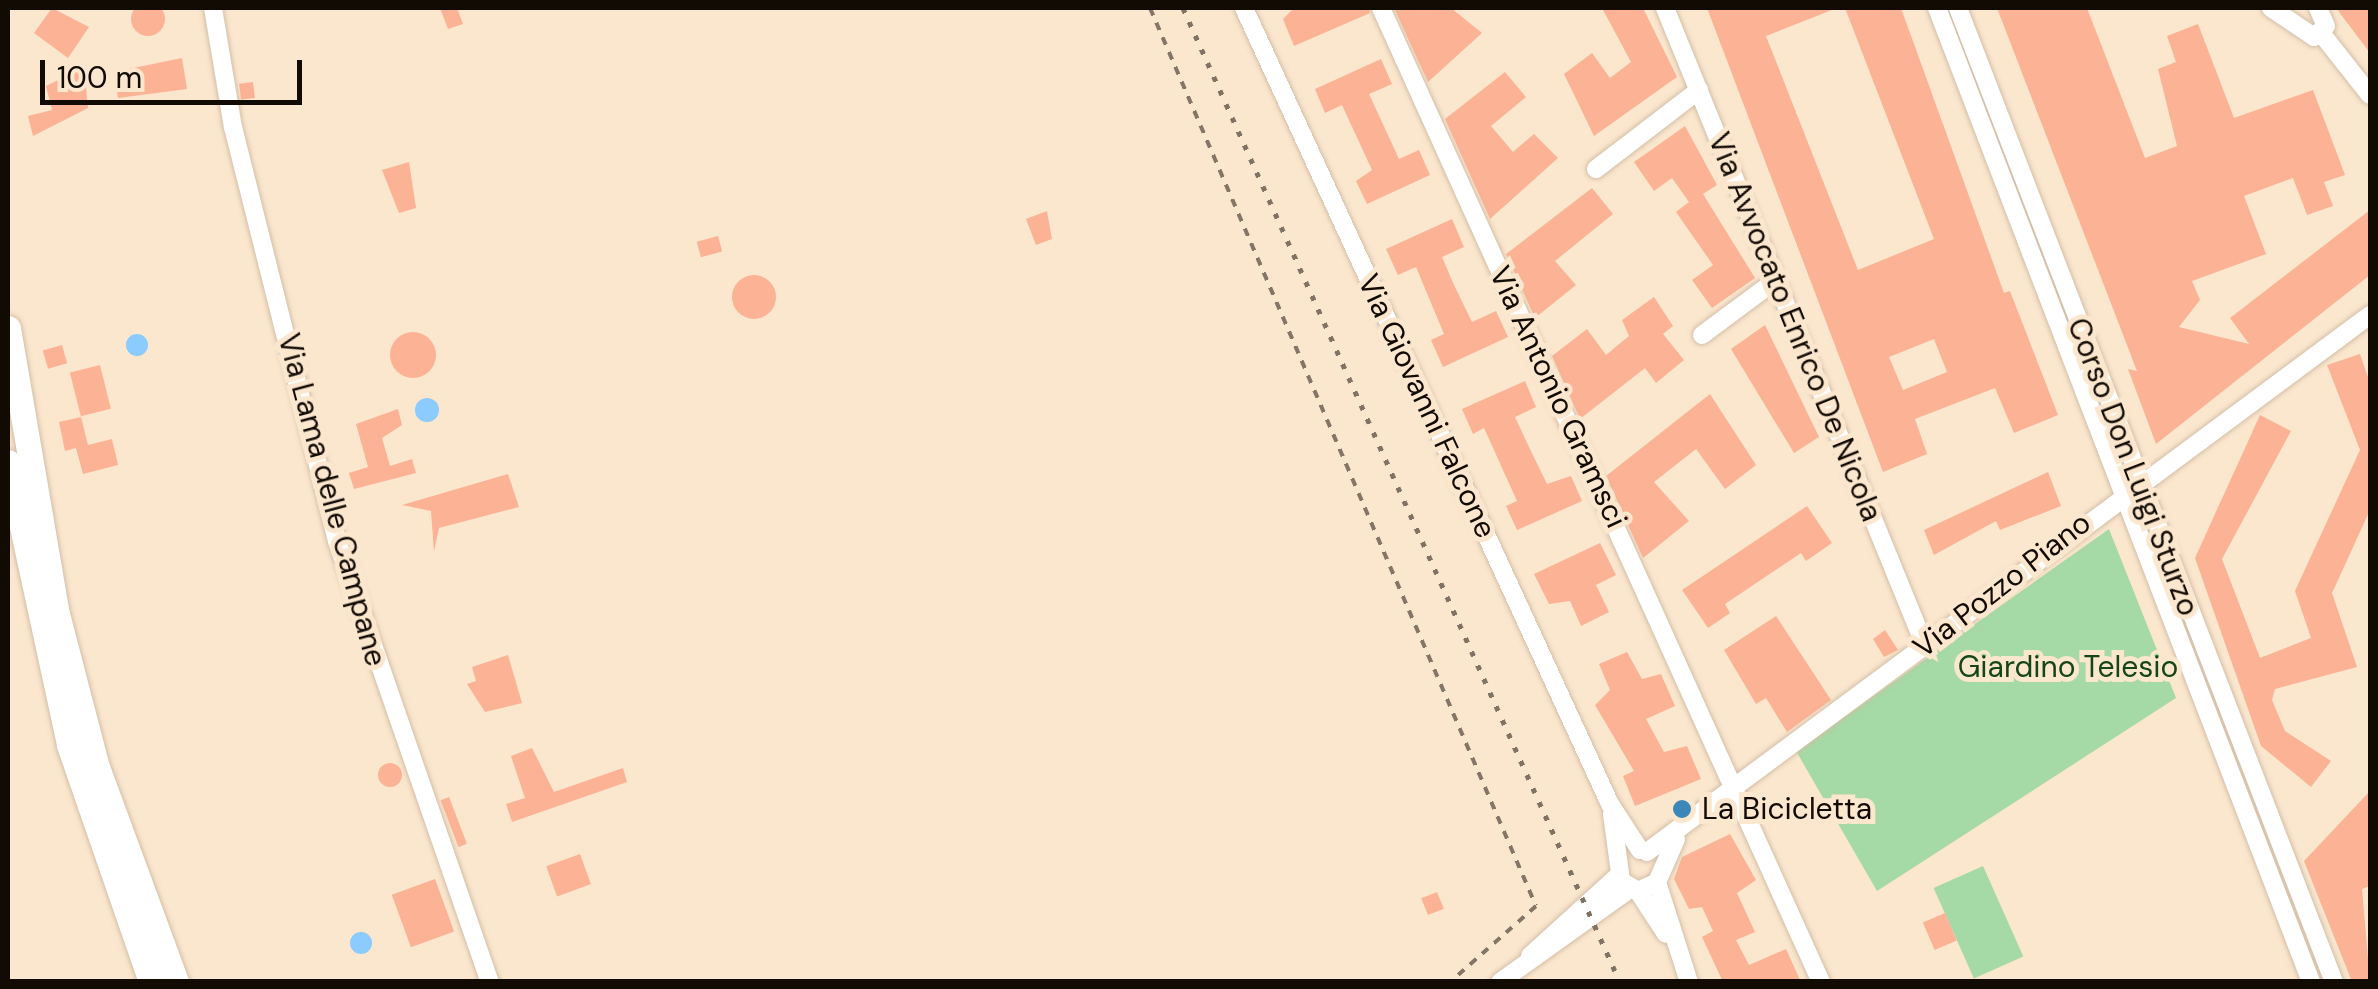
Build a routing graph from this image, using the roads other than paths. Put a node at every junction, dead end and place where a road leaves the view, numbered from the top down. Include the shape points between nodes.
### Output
1 (213, 8) edge
2 (1244, 8) edge
3 (1381, 8) edge
4 (1666, 8) edge
5 (1937, 8) edge
6 (1958, 8) edge
7 (2270, 8) edge
8 (2318, 8) edge
9 (2321, 33) junction
10 (1699, 90) junction
11 (2370, 96) edge
12 (1596, 169) dead end
13 (1776, 280) junction
14 (2370, 318) edge
15 (8, 328) edge
16 (1702, 335) dead end
17 (8, 462) edge
18 (2130, 486) junction
19 (1925, 646) junction
20 (1736, 786) junction
21 (1610, 804) junction
22 (1651, 862) junction
23 (1627, 879) junction
24 (1669, 938) junction
25 (151, 982) edge
26 (176, 982) edge
27 (490, 982) edge
28 (1500, 982) edge
29 (1689, 982) edge
30 (1821, 982) edge
31 (2311, 982) edge
32 (2334, 982) edge

1 - 27 street, Via Lama delle Campane via 233,127 337,541
2 - 21 street, Via Giovanni Falcone
3 - 20 street, Via Antonio Gramsci
4 - 10 street, Via Avvocato Enrico De Nicola
5 - 18 street, Corso Don Luigi Sturzo
6 - 18 street, Corso Don Luigi Sturzo
7 - 9 street via 2304,34
8 - 9 street
9 - 11 street
10 - 12 street
10 - 13 street, Via Avvocato Enrico De Nicola
13 - 16 street
13 - 19 street, Via Avvocato Enrico De Nicola
14 - 18 street, Via Pozzo Piano
15 - 26 highway via 66,645 97,767
17 - 25 highway via 69,745
18 - 19 street, Via Pozzo Piano
18 - 31 street, Corso Don Luigi Sturzo
18 - 32 street, Corso Don Luigi Sturzo
19 - 20 street, Via Pozzo Piano
20 - 22 street, Via Pozzo Piano
20 - 30 street, Via Antonio Gramsci
21 - 22 street, Via Giovanni Falcone
21 - 23 street, Via Giovanni Falcone
22 - 23 street, Via Pozzo Piano
22 - 23 street, Via Pozzo Piano
22 - 24 street
23 - 24 street
23 - 28 street, Via Pozzo Piano
24 - 29 street

